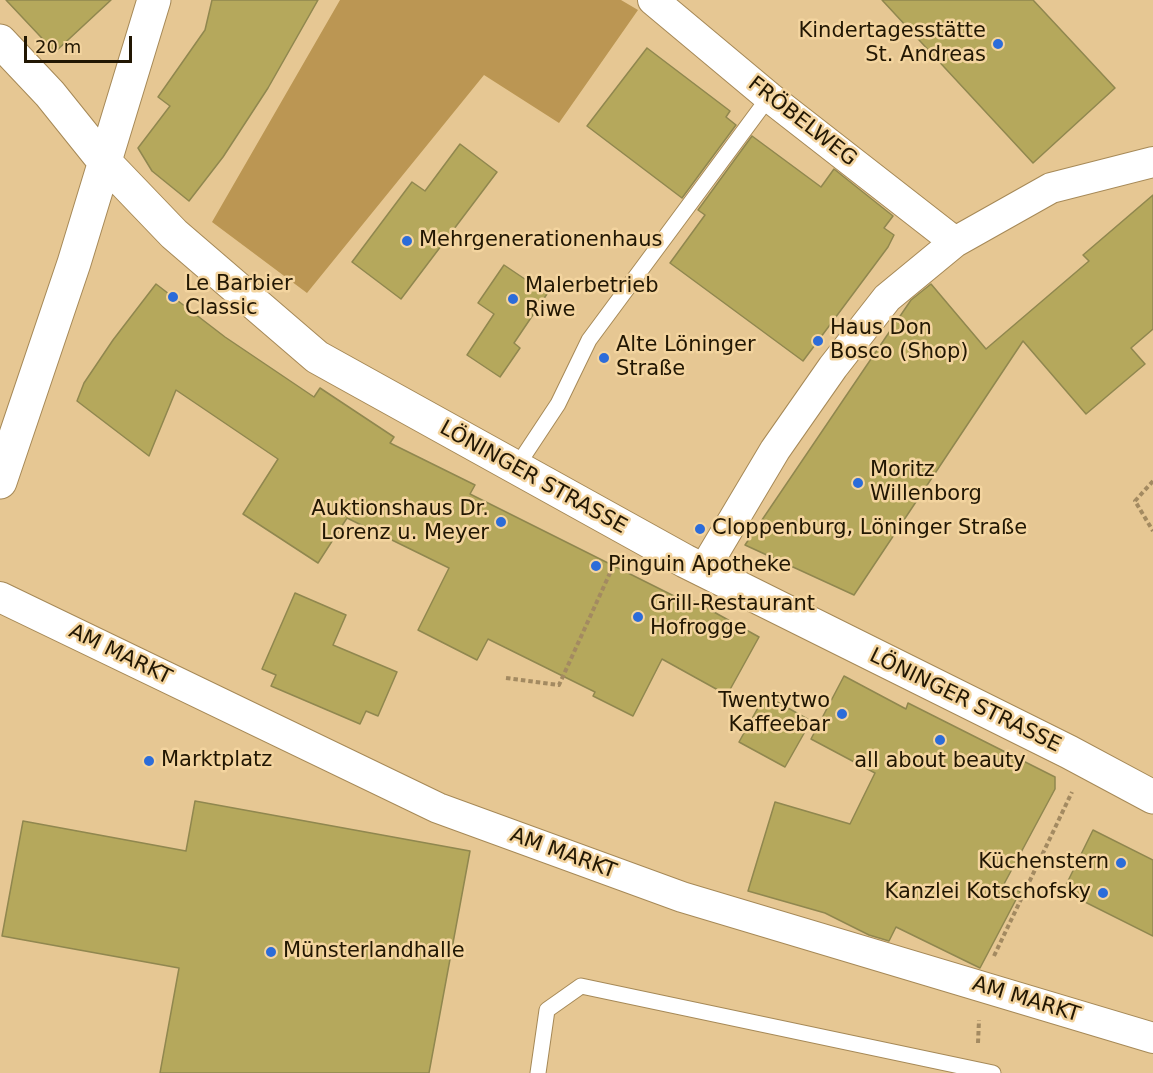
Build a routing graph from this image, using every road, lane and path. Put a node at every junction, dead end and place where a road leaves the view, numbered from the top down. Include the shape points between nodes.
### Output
1 (154, 0) edge
2 (653, 0) edge
3 (0, 41) edge
4 (769, 97) junction
5 (103, 160) junction
6 (1153, 162) edge
7 (955, 242) junction
8 (515, 469) junction
9 (1153, 481) edge
10 (0, 482) edge
11 (1153, 531) edge
12 (629, 532) junction
13 (703, 571) junction
14 (0, 597) edge
15 (506, 678) dead end
16 (1075, 786) dead end
17 (1153, 797) edge
18 (980, 986) junction
19 (1153, 1038) edge
20 (977, 1070) junction
21 (538, 1073) edge
22 (993, 1073) edge

1 - 5 street
2 - 4 street, FRÖBELWEG
3 - 5 street, LÖNINGER STRASSE via 50,94
4 - 7 street, FRÖBELWEG
4 - 8 lane via 589,340 558,404
5 - 8 street, LÖNINGER STRASSE via 174,234 317,357
5 - 10 street via 74,263
6 - 7 street via 1051,188
7 - 13 street via 887,298 840,358 775,450
8 - 12 street, LÖNINGER STRASSE
9 - 11 path via 1135,501
12 - 13 street, LÖNINGER STRASSE
12 - 15 path via 559,685
13 - 17 street, LÖNINGER STRASSE
14 - 18 street, AM MARKT via 438,808 682,897
16 - 18 path
18 - 19 street, AM MARKT
18 - 20 path
20 - 21 lane via 581,986 547,1010
20 - 22 lane

